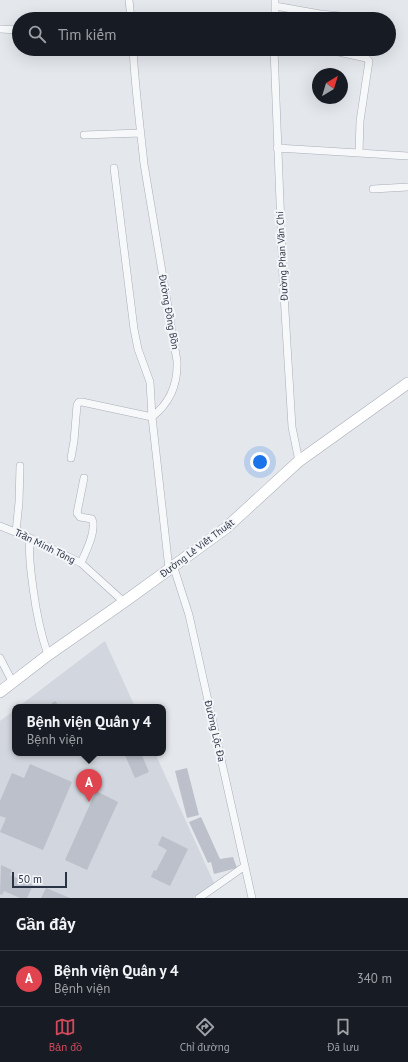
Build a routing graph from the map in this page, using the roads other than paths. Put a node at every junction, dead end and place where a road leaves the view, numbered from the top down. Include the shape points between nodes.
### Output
1 (129, 0) edge
2 (275, 3) edge
3 (130, 12) edge
4 (312, 12) edge
5 (0, 29) edge
6 (12, 30) edge
7 (133, 56) edge
8 (274, 56) edge
9 (357, 56) edge
10 (141, 133) junction
11 (84, 135) dead end
12 (277, 148) junction
13 (359, 153) junction
14 (408, 156) edge
15 (114, 168) dead end
16 (408, 187) edge
17 (373, 189) dead end
18 (408, 383) edge
19 (152, 417) junction
20 (71, 458) dead end
21 (299, 461) junction
22 (20, 466) dead end
23 (84, 478) dead end
24 (0, 526) edge
25 (16, 532) junction
26 (30, 538) junction
27 (80, 563) junction
28 (171, 567) junction
29 (124, 602) junction
30 (48, 655) junction
31 (0, 658) edge
32 (13, 683) junction
33 (0, 692) edge
34 (245, 866) junction
35 (200, 898) edge
36 (252, 898) edge

1 - 3 street
2 - 4 street
5 - 6 street
7 - 10 street, Đường Đồng Bồn
8 - 12 street, Đường Phan Văn Chí
9 - 13 street via 369,61 361,109
10 - 11 street
10 - 19 street, Đường Đồng Bồn via 177,361 176,381 170,396 161,410
12 - 13 street
12 - 21 street, Đường Phan Văn Chí via 292,427
13 - 14 street
15 - 19 street via 134,329 150,382
16 - 17 street
18 - 21 main road, Đường Lê Viết Thuật
19 - 20 street via 79,402
19 - 28 street
21 - 28 main road, Đường Lê Viết Thuật via 226,528
22 - 25 street via 20,502
23 - 27 street via 77,513 80,517 92,519 93,524 90,540
24 - 25 street, Trần Minh Tông
25 - 26 street, Trần Minh Tông
26 - 27 street, Trần Minh Tông
26 - 30 street via 30,563 37,615
27 - 29 street, Trần Minh Tông
28 - 29 main road, Đường Lê Viết Thuật
28 - 34 street, Đường Lộc Đa via 189,615
29 - 30 main road, Đường Lê Viết Thuật
30 - 32 main road, Đường Lê Viết Thuật
31 - 32 street
32 - 33 main road, Đường Lê Viết Thuật
34 - 35 street
34 - 36 street, Đường Lộc Đa

